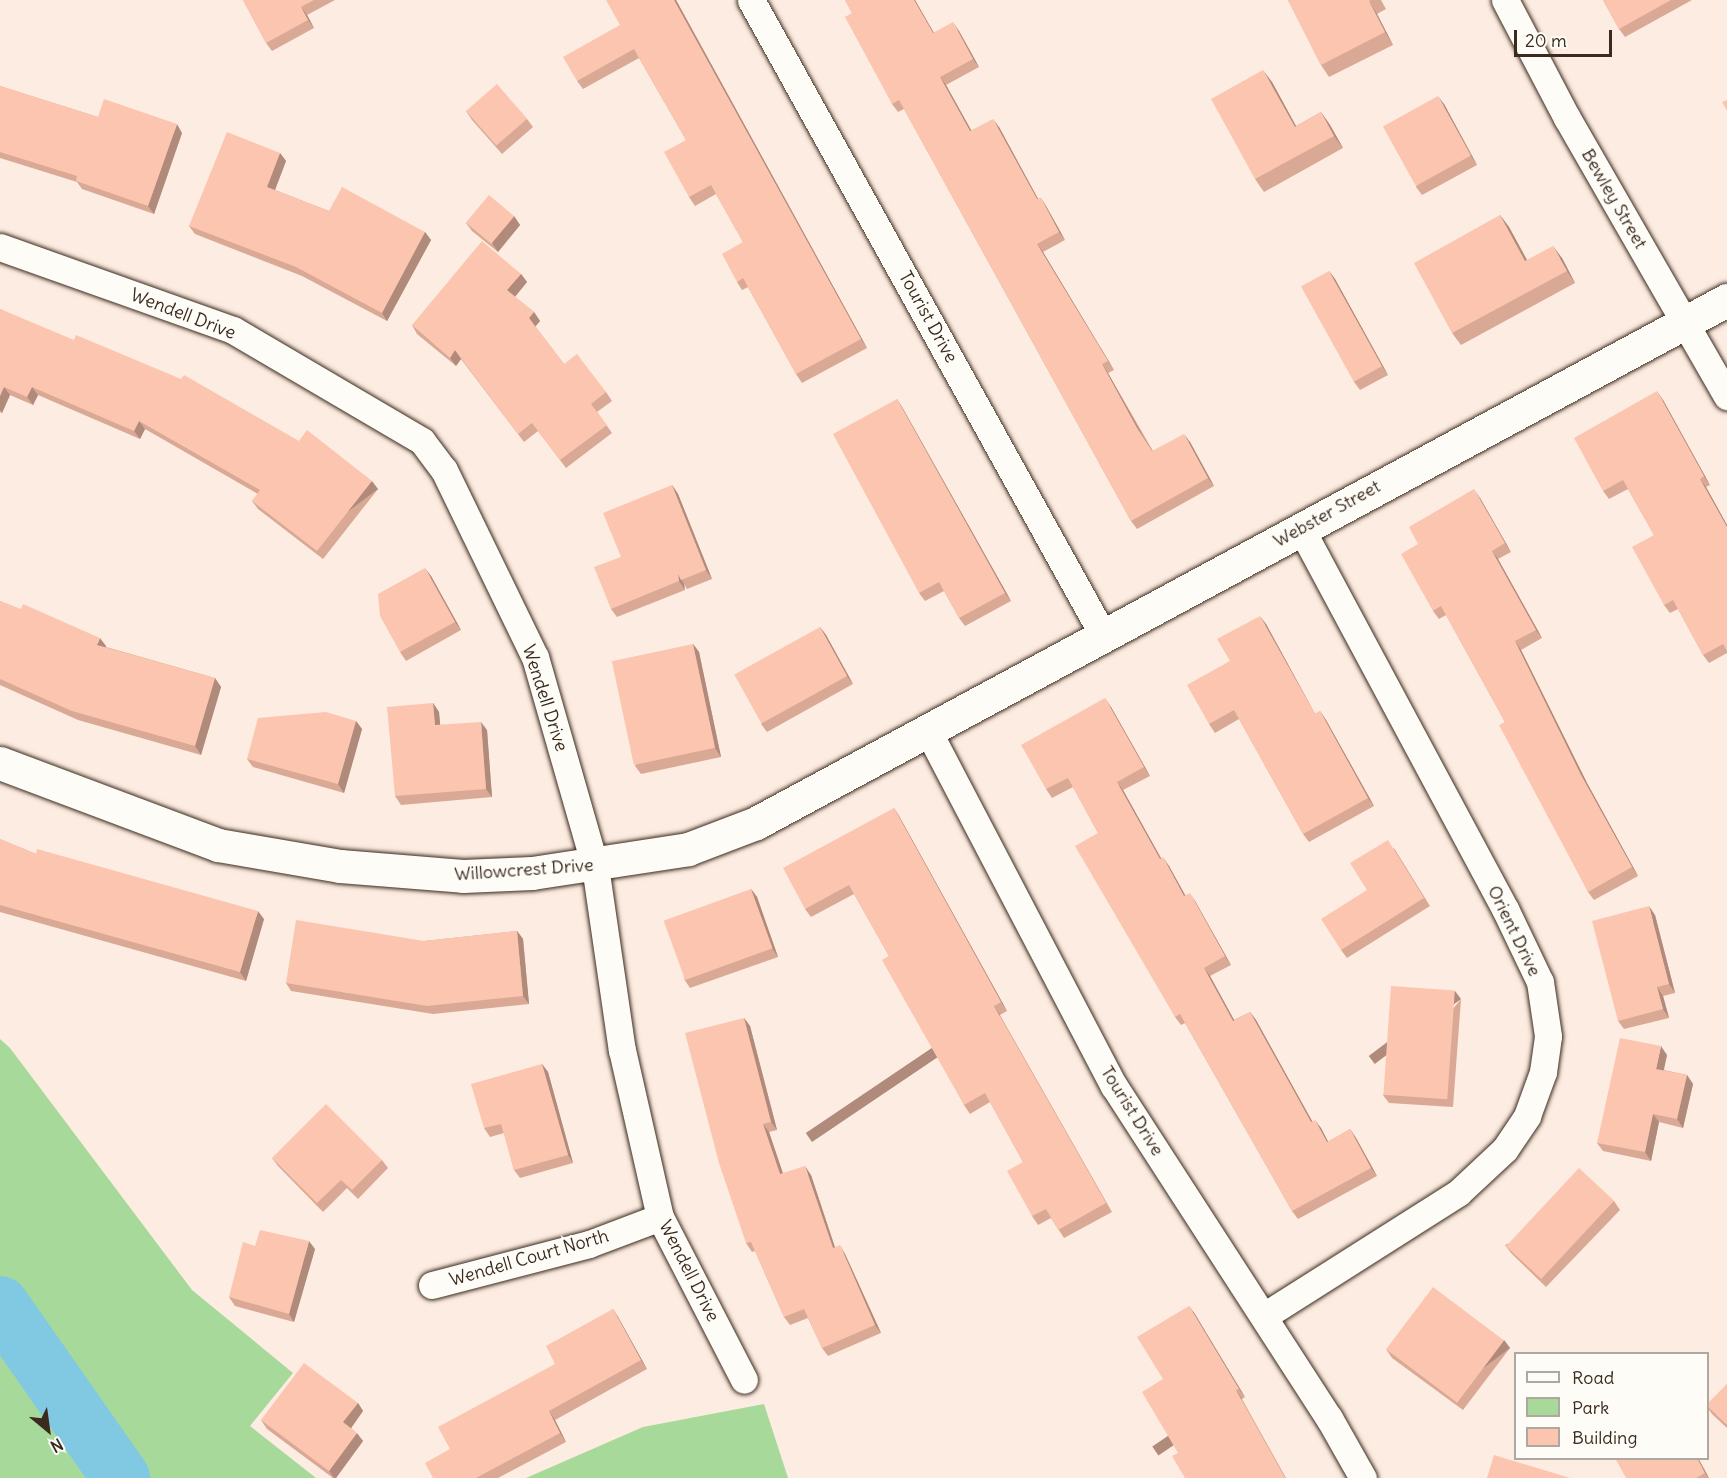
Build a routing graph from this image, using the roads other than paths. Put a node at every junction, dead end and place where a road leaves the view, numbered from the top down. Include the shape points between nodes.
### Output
1 (751, 0) edge
2 (1505, 0) edge
3 (0, 247) edge
4 (1727, 300) edge
5 (1685, 322) junction
6 (1727, 396) edge
7 (1301, 529) junction
8 (1103, 635) junction
9 (927, 729) junction
10 (0, 763) edge
11 (595, 866) junction
12 (660, 1216) junction
13 (432, 1285) dead end
14 (1264, 1316) junction
15 (744, 1380) dead end
16 (1363, 1478) edge

1 - 8 street, Tourist Drive
2 - 5 street, Bewley Street
3 - 11 street, Wendell Drive via 233,330 422,441 444,470 535,657
4 - 5 street, Webster Street
5 - 6 street, Bewley Street
5 - 7 street, Webster Street
7 - 8 street, Webster Street
7 - 14 street, Orient Drive via 1505,909 1540,982 1548,1036 1543,1072 1527,1116 1505,1149 1458,1193
8 - 9 street, Webster Street
9 - 11 street, Willowcrest Drive via 756,823 688,849
9 - 14 street, Tourist Drive via 1114,1086
10 - 11 street, Willowcrest Drive via 218,845 251,851 340,866 464,876
11 - 12 street, Wendell Drive via 622,1050
12 - 13 street, Wendell Court North via 589,1244
12 - 15 street, Wendell Drive
14 - 16 street, Tourist Drive

